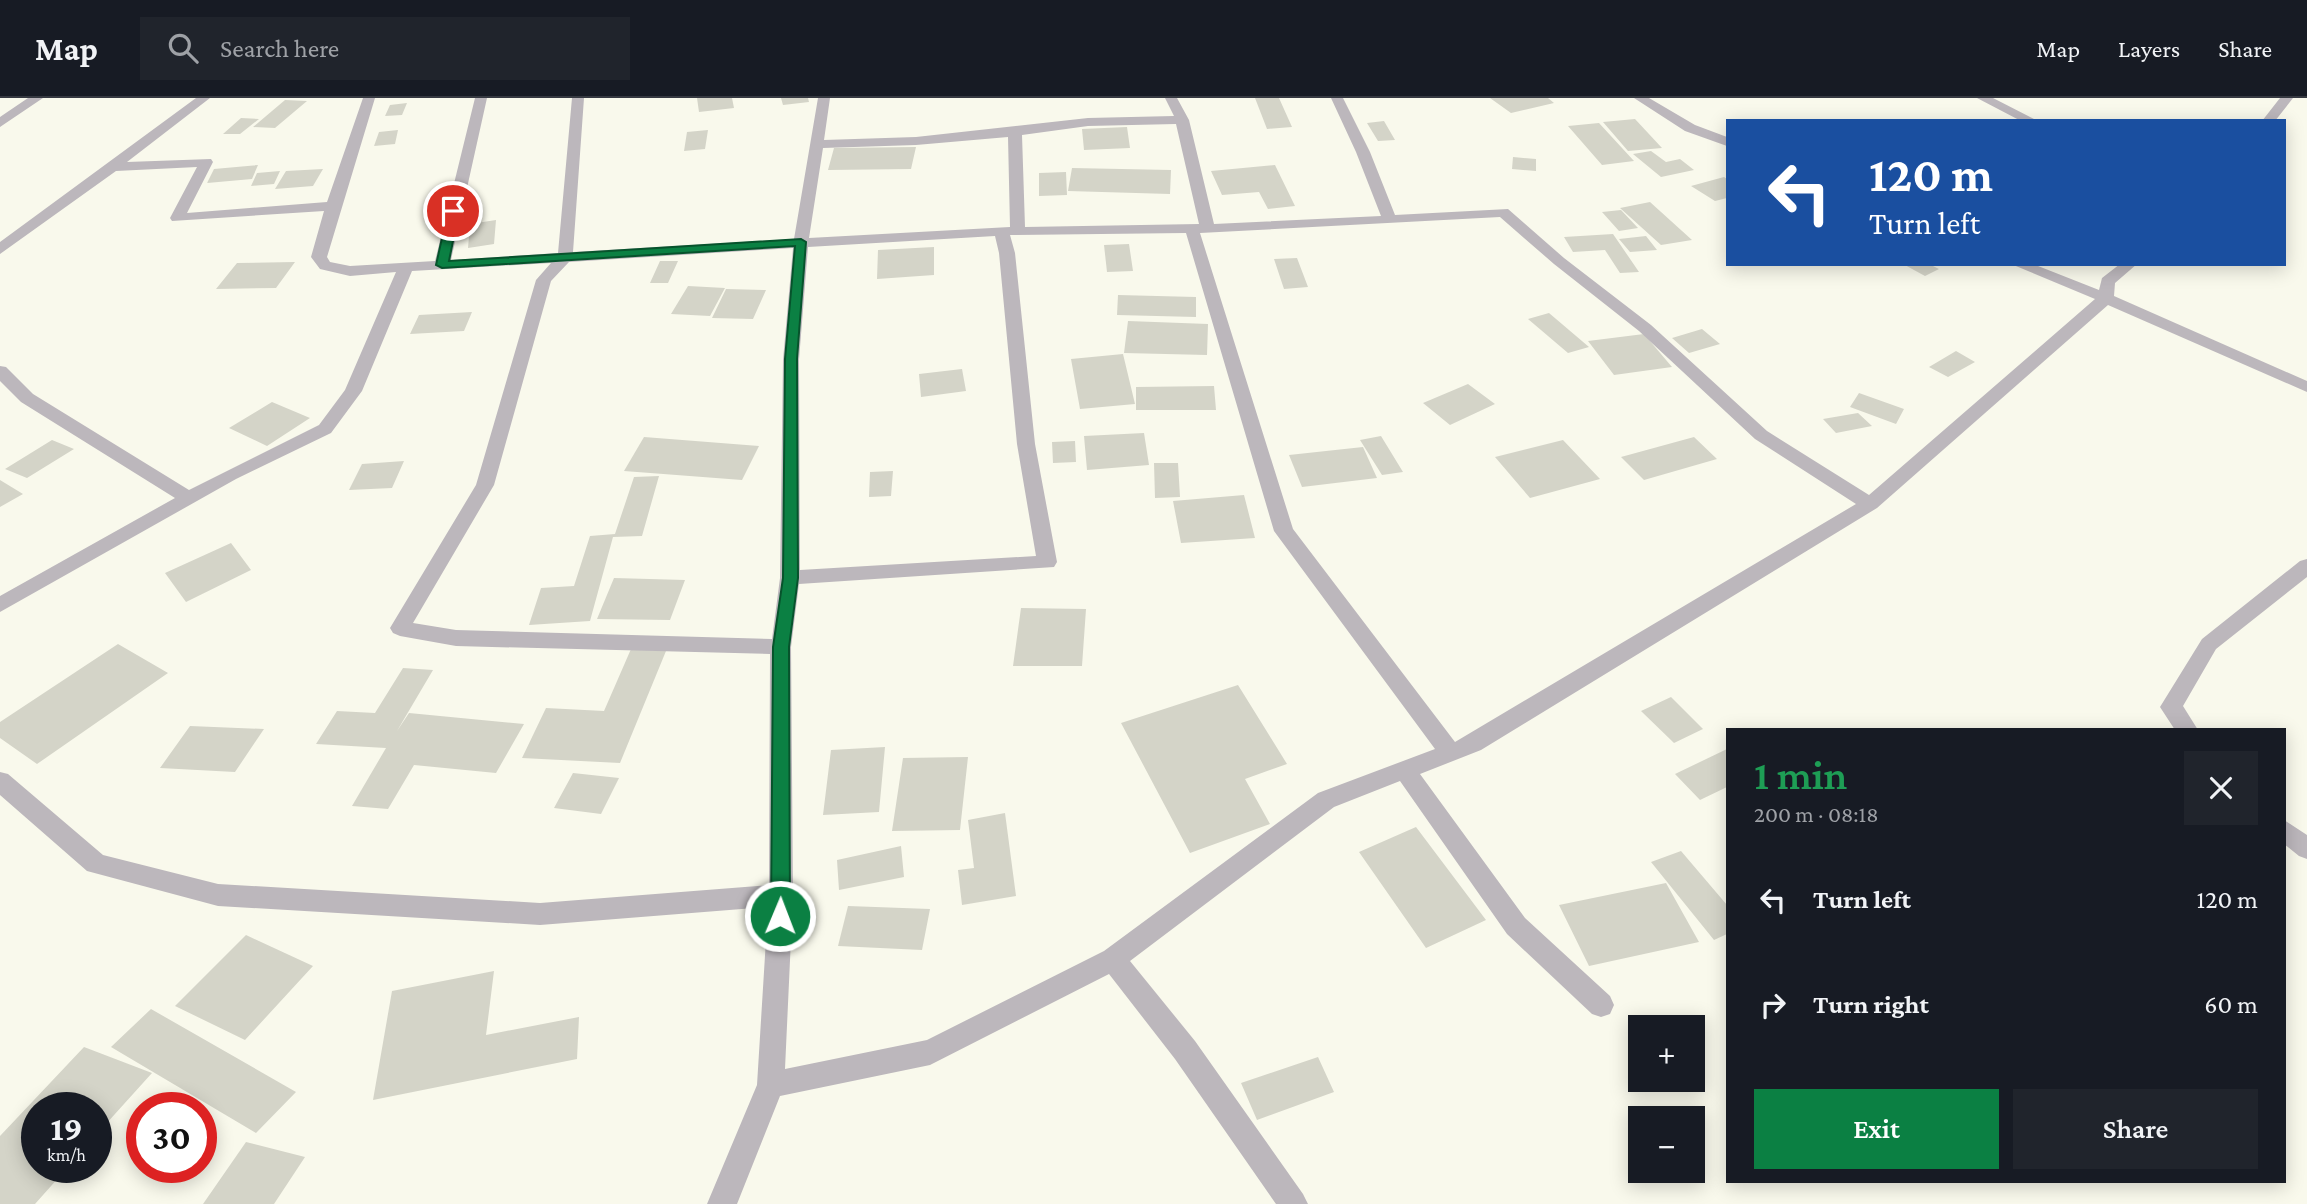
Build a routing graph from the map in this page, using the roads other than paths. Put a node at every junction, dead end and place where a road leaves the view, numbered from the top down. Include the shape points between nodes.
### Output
1 (37, 98) edge
2 (204, 98) edge
3 (369, 98) edge
4 (481, 98) edge
5 (578, 98) edge
6 (824, 98) edge
7 (1171, 98) edge
8 (1337, 98) edge
9 (1640, 98) edge
10 (1983, 98) edge
11 (2287, 98) edge
12 (2028, 119) edge
13 (2270, 119) edge
14 (1182, 120) junction
15 (0, 123) edge
16 (1016, 132) junction
17 (1726, 142) edge
18 (815, 144) junction
19 (113, 167) junction
20 (333, 206) junction
21 (1390, 220) junction
22 (1199, 227) junction
23 (1010, 231) junction
24 (801, 242) junction
25 (0, 249) edge
26 (565, 257) junction
27 (442, 265) junction
28 (2023, 266) edge
29 (2127, 266) edge
30 (406, 267) junction
31 (2106, 298) junction
32 (0, 371) edge
33 (2307, 387) edge
34 (190, 498) junction
35 (1870, 504) junction
36 (2307, 566) edge
37 (790, 578) junction
38 (0, 605) edge
39 (781, 647) junction
40 (2186, 728) edge
41 (1451, 753) junction
42 (1405, 770) junction
43 (0, 781) edge
44 (2286, 832) edge
45 (2307, 849) edge
46 (781, 895) junction
47 (1113, 959) junction
48 (1601, 1005) dead end
49 (771, 1085) junction
50 (723, 1204) edge
51 (1293, 1204) edge

1 - 15 street
2 - 19 street
3 - 20 street
4 - 27 street
5 - 26 street
6 - 18 street
7 - 14 street
8 - 21 street
9 - 17 street via 1690,128
10 - 12 street
11 - 13 street
14 - 16 street via 1088,122
14 - 22 street
16 - 18 street
16 - 23 street
18 - 24 street
19 - 20 street via 206,162 177,218
19 - 25 street
20 - 30 street via 319,257 325,266 350,271
21 - 22 street
21 - 35 street via 1503,212 1645,328 1761,435
22 - 23 street
22 - 41 street via 1284,531
23 - 24 street
23 - 37 street via 1007,253 1026,444 1047,562
24 - 26 street
24 - 37 street via 791,359
26 - 27 street
26 - 39 street via 544,280 485,485 400,628 456,638
27 - 30 street
28 - 31 street
29 - 31 street via 2107,281
30 - 34 street via 353,391 325,429
31 - 33 street
31 - 35 street
32 - 34 street via 27,398
34 - 38 street
35 - 41 street via 1612,663
36 - 40 street via 2209,644 2171,707
37 - 39 street
39 - 46 street
41 - 42 street
42 - 47 street via 1326,800
42 - 48 street via 1516,926
43 - 46 street via 96,864 218,895 540,914
44 - 45 street
46 - 49 street
47 - 49 street via 930,1052
47 - 51 street via 1185,1050
49 - 50 street

